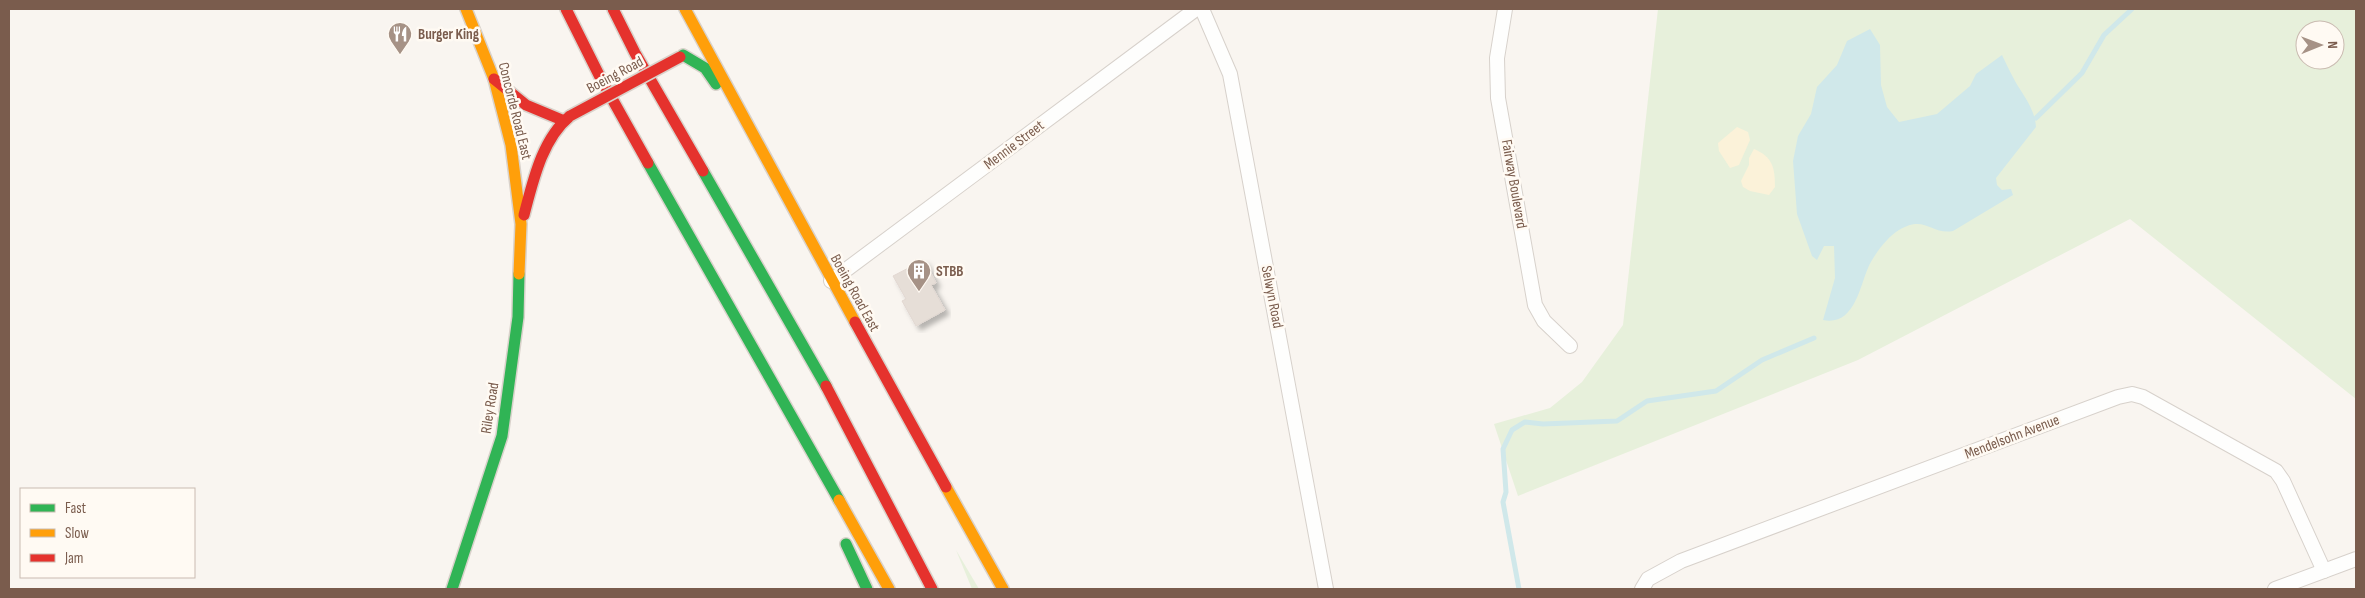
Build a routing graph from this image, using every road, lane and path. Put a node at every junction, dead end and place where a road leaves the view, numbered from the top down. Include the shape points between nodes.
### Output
1 (466, 9) edge
2 (566, 9) edge
3 (613, 9) edge
4 (1196, 9) edge
5 (1202, 9) edge
6 (1505, 9) edge
7 (687, 14) edge
8 (681, 56) junction
9 (494, 80) junction
10 (566, 118) junction
11 (760, 149) junction
12 (521, 224) junction
13 (831, 281) junction
14 (1570, 346) dead end
15 (770, 377) junction
16 (831, 510) dead end
17 (843, 536) dead end
18 (2356, 559) edge
19 (2324, 571) junction
20 (452, 589) edge
21 (867, 589) edge
22 (889, 589) edge
23 (932, 589) edge
24 (1003, 589) edge
25 (1326, 589) edge
26 (1642, 589) edge
27 (2275, 589) edge

1 - 9 main road, Concorde Road East
2 - 15 main road via 601,79
3 - 23 main road via 635,53 810,356
4 - 13 street, Mennie Street
5 - 25 street, Selwyn Road via 1230,74
6 - 14 street, Fairway Boulevard via 1497,58 1498,98 1535,305 1544,321
7 - 8 main road
7 - 11 main road, Boeing Road East
8 - 10 main road, Boeing Road, bridge
8 - 11 main road via 705,68
9 - 10 main road via 526,105
9 - 12 main road, Concorde Road East via 511,144
10 - 12 main road via 537,169
11 - 13 main road, Boeing Road East
12 - 20 main road, Riley Road via 518,317 502,436
13 - 24 main road, Boeing Road East
15 - 16 main road
15 - 22 main road
17 - 21 main road
18 - 19 street
19 - 26 street, Mendelsohn Avenue via 2276,471 2143,397 2132,394 1681,561 1648,579
19 - 27 street

